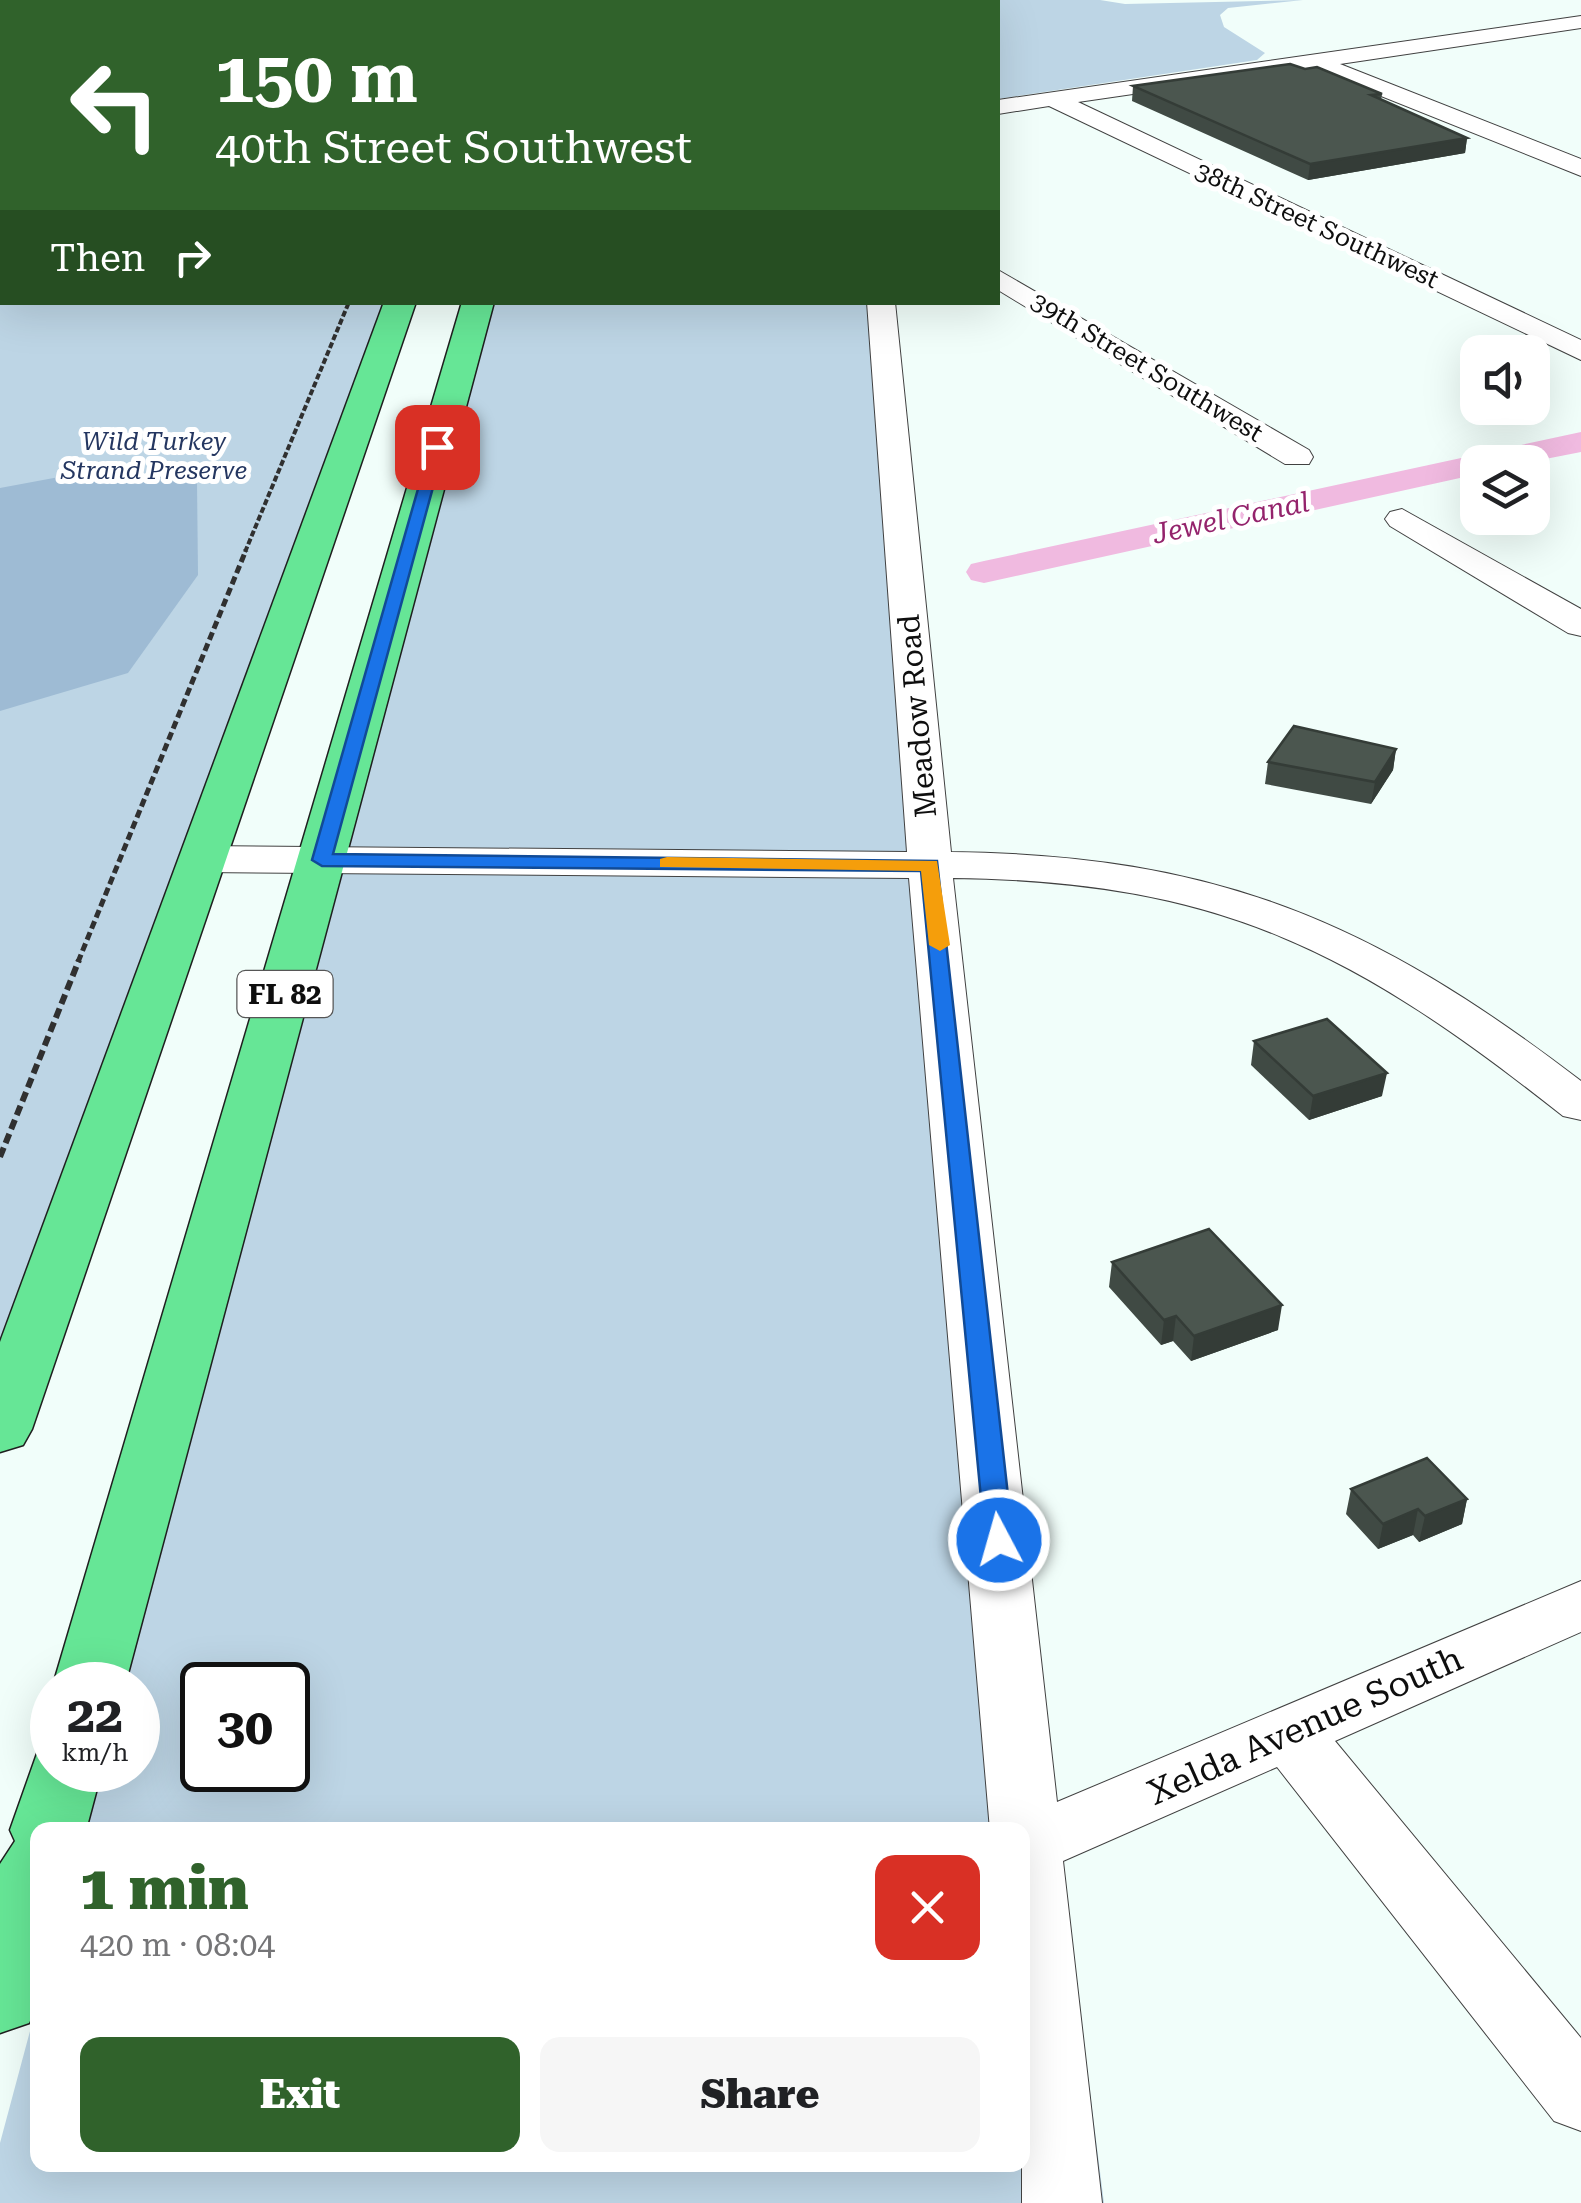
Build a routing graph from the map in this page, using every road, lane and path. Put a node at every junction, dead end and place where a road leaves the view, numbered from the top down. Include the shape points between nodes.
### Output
1 (1508, 10) dead end
2 (1581, 22) edge
3 (1554, 26) junction
4 (1581, 35) edge
5 (1313, 61) junction
6 (1052, 99) junction
7 (1000, 107) edge
8 (1581, 168) edge
9 (1000, 279) edge
10 (348, 305) edge
11 (399, 305) edge
12 (477, 305) edge
13 (881, 305) edge
14 (1581, 351) edge
15 (1297, 456) dead end
16 (1402, 519) dead end
17 (1581, 626) edge
18 (201, 859) junction
19 (322, 860) junction
20 (930, 865) junction
21 (1581, 1104) edge
22 (0, 1158) edge
23 (0, 1429) edge
24 (1581, 1605) edge
25 (95, 1662) edge
26 (1290, 1734) junction
27 (59, 1792) edge
28 (50, 1822) edge
29 (1027, 1822) edge
30 (1030, 1845) edge
31 (1030, 1856) edge
32 (30, 1894) edge
33 (0, 1998) edge
34 (1581, 2096) edge
35 (1062, 2203) edge

1 - 3 street
2 - 3 street
3 - 4 street
3 - 5 street
5 - 6 street
5 - 8 street
6 - 7 street
6 - 14 street, 38th Street Southwest
9 - 15 street, 39th Street Southwest
10 - 22 path
11 - 18 highway
12 - 19 highway, FL 82
13 - 20 street, Meadow Road
16 - 17 street
18 - 19 street
18 - 23 highway
19 - 20 street
19 - 25 highway, FL 82
20 - 21 street via 1132,877 1194,889 1314,928 1446,1001
20 - 29 street, Meadow Road
24 - 26 street, Xelda Avenue South
26 - 30 street, Xelda Avenue South
26 - 34 street
27 - 28 highway
31 - 35 street, Meadow Road
32 - 33 highway

